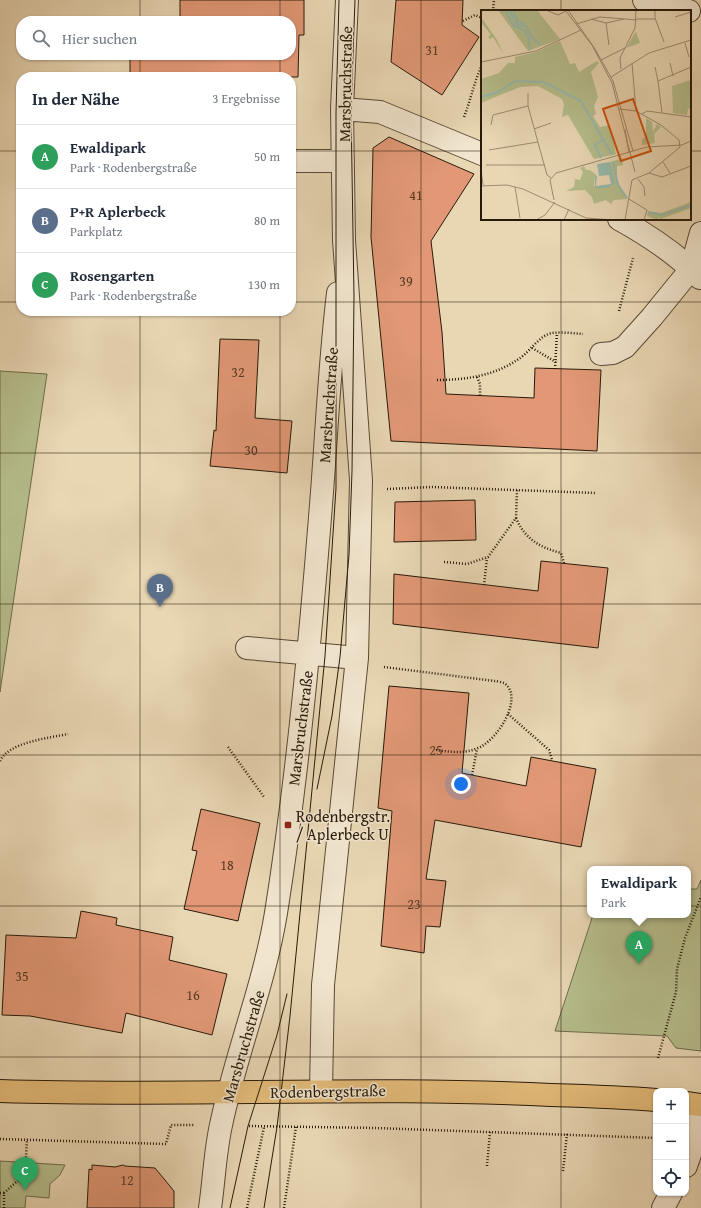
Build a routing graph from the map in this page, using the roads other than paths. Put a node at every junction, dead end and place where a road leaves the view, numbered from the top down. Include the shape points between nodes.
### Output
1 (347, 0) edge
2 (644, 0) edge
3 (685, 10) edge
4 (691, 12) edge
5 (701, 14) edge
6 (342, 109) junction
7 (481, 154) edge
8 (296, 161) edge
9 (343, 161) junction
10 (621, 220) edge
11 (701, 233) edge
12 (344, 240) junction
13 (696, 273) edge
14 (601, 354) dead end
15 (247, 648) dead end
16 (309, 653) junction
17 (356, 661) junction
18 (0, 1091) edge
19 (321, 1091) junction
20 (230, 1093) junction
21 (653, 1100) edge
22 (695, 1104) edge
23 (688, 1160) edge
24 (669, 1196) edge
25 (210, 1208) edge
26 (663, 1208) edge

1 - 6 street, Marsbruchstraße
2 - 3 street
4 - 5 street
6 - 7 street via 380,112
6 - 9 street, Marsbruchstraße
8 - 9 street
9 - 12 street, Marsbruchstraße
10 - 13 street via 640,231
11 - 13 street
12 - 16 street, Marsbruchstraße via 328,375 324,464
12 - 17 street, Marsbruchstraße via 361,490
13 - 14 street via 625,347 613,353
15 - 16 street
16 - 17 street
16 - 20 street, Marsbruchstraße via 276,915 264,975
17 - 19 street, Marsbruchstraße via 323,985
18 - 20 main road, Rodenbergstraße via 88,1094
19 - 20 main road, Rodenbergstraße
19 - 21 main road, Rodenbergstraße via 390,1090
20 - 25 street, Marsbruchstraße via 221,1126
22 - 23 street via 694,1143
24 - 26 street

